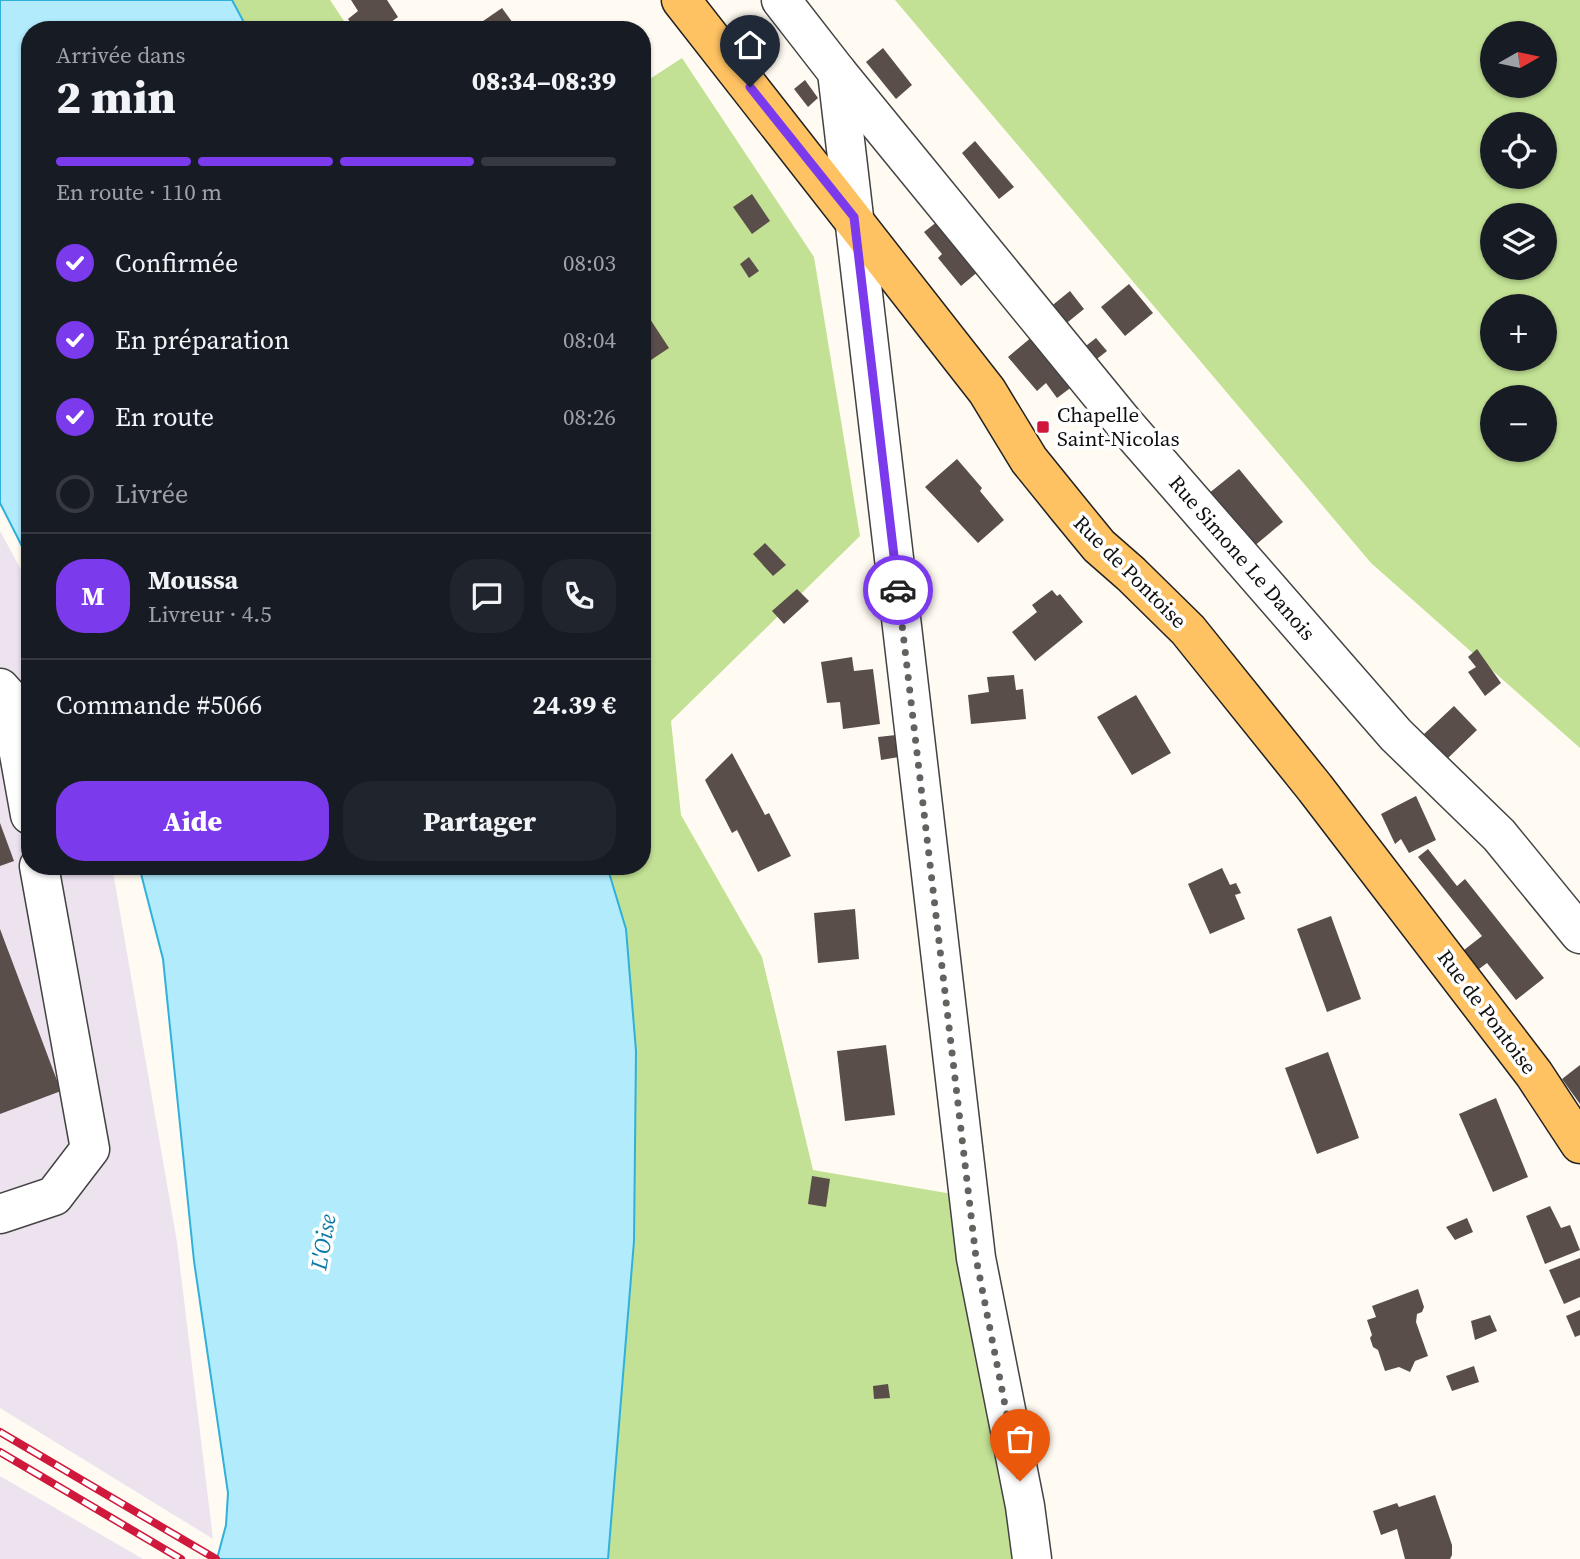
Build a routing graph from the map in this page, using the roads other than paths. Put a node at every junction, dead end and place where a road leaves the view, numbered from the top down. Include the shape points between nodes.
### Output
1 (681, 0) edge
2 (781, 0) edge
3 (837, 72) junction
4 (854, 217) junction
5 (0, 688) edge
6 (21, 765) edge
7 (41, 875) edge
8 (1580, 934) edge
9 (1580, 1144) edge
10 (0, 1214) edge
11 (1032, 1559) edge

1 - 4 main road, Rue de Pontoise
2 - 3 street, Rue Simone Le Danois
3 - 4 street
3 - 8 street, Rue Simone Le Danois via 1124,422 1396,735 1499,835
4 - 9 main road, Rue de Pontoise via 987,391 1029,460 1099,546 1188,630 1427,933 1534,1074
4 - 11 street via 976,1258
5 - 6 street via 9,698
7 - 10 street via 90,1149 54,1196

